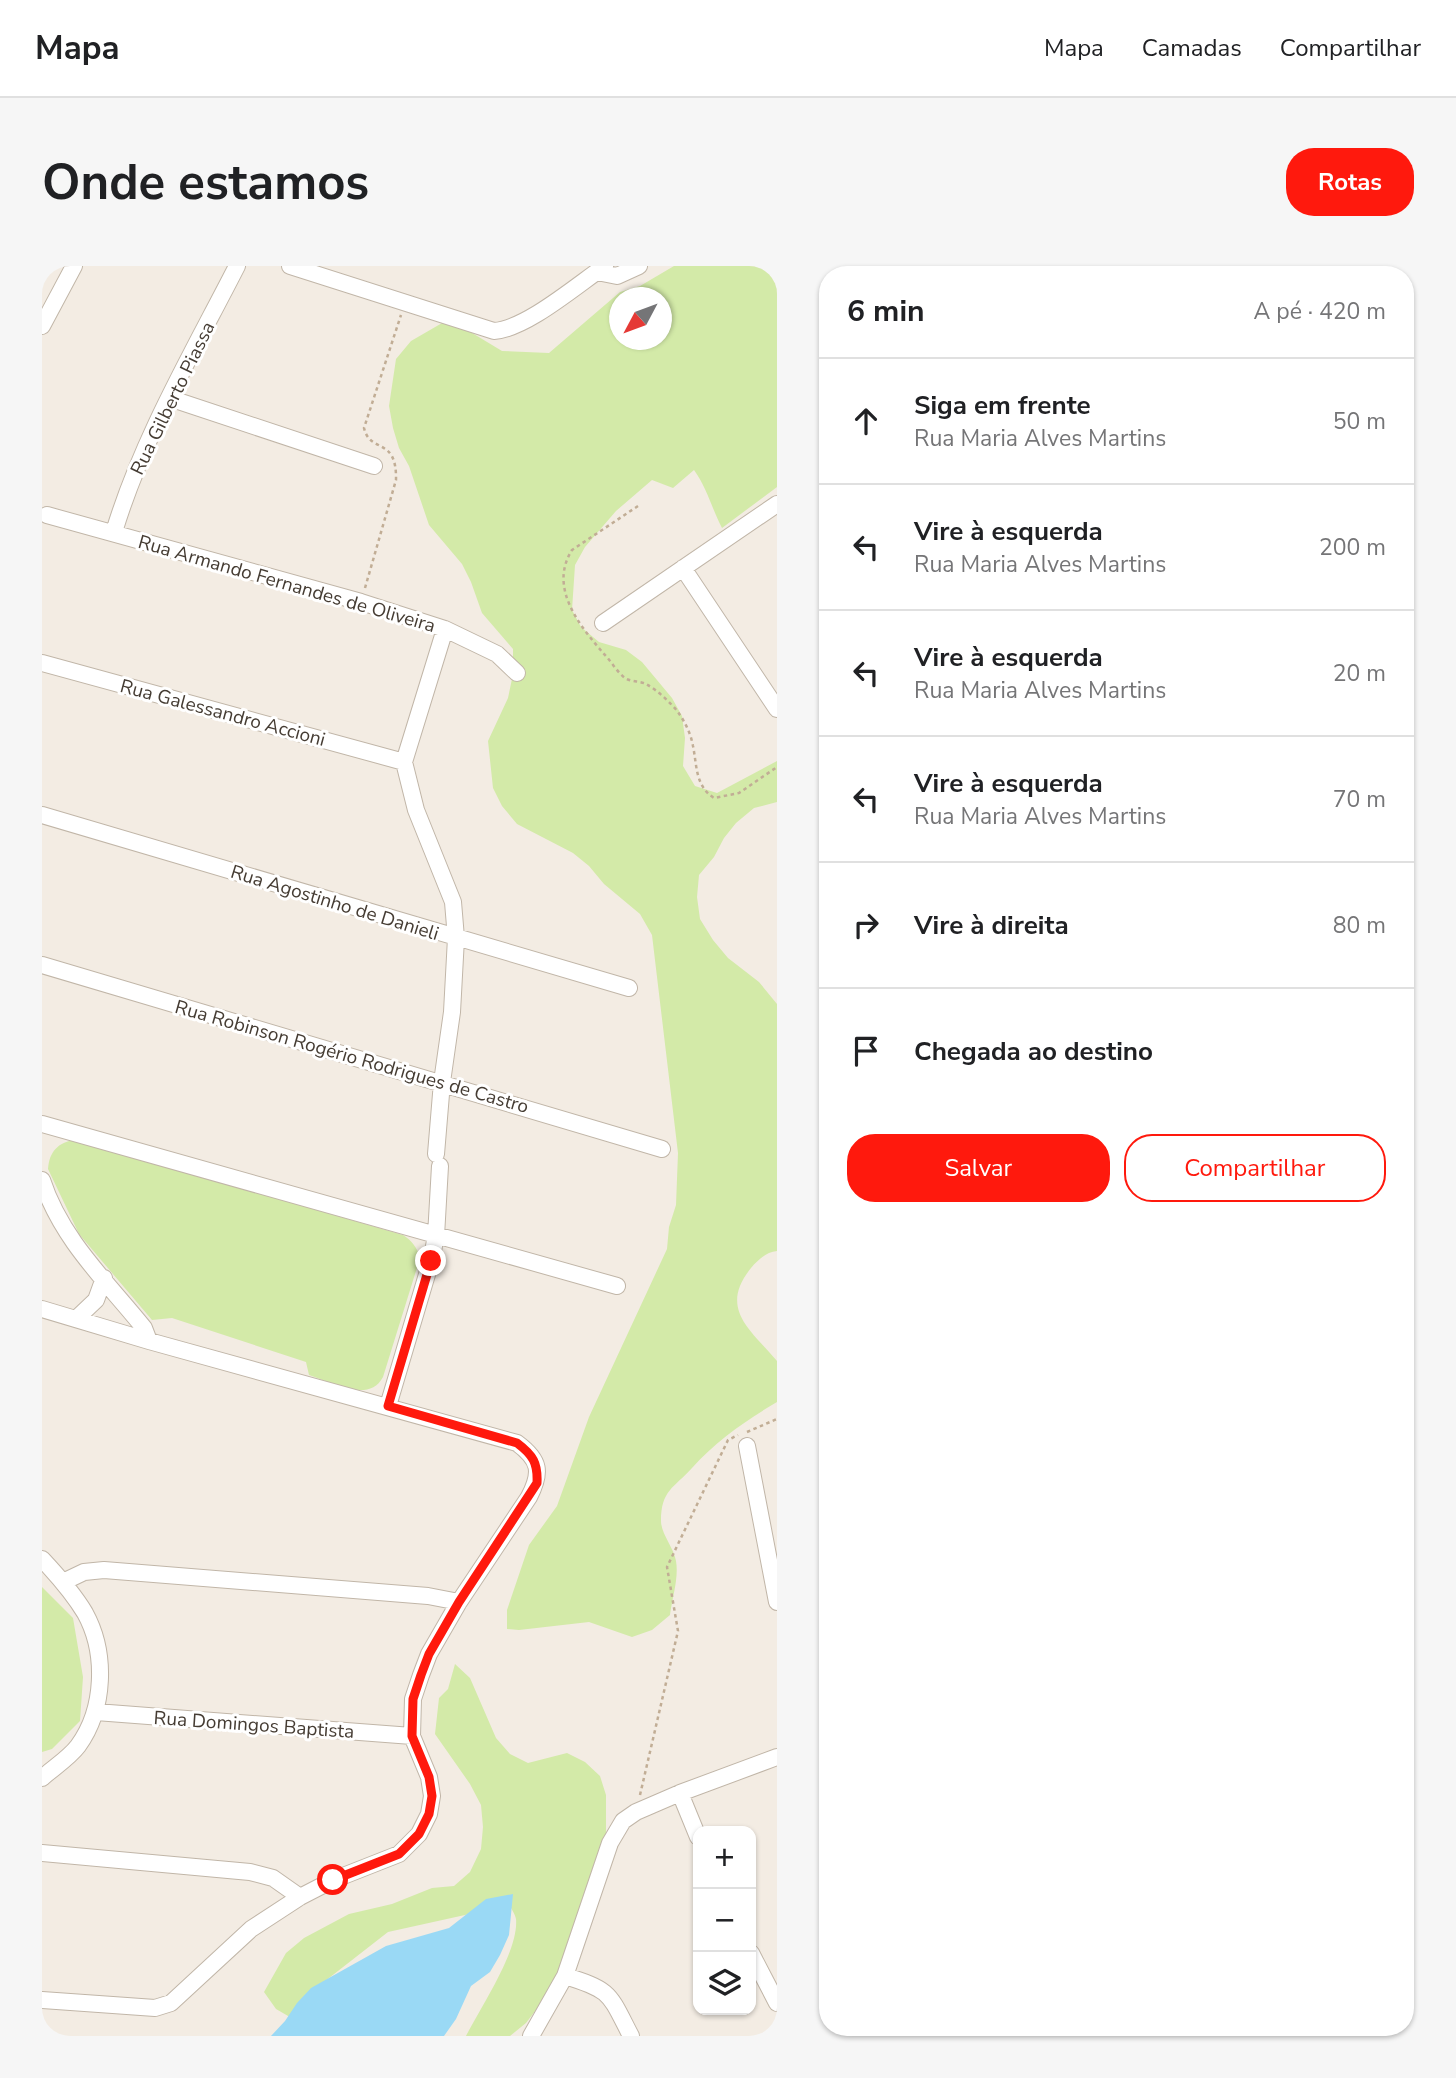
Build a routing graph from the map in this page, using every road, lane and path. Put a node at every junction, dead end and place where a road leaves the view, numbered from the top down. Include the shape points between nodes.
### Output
1 (74, 266) edge
2 (237, 266) edge
3 (290, 266) edge
4 (639, 266) edge
5 (601, 269) edge
6 (404, 302) junction
7 (42, 326) edge
8 (169, 398) junction
9 (374, 466) dead end
10 (777, 504) edge
11 (638, 506) dead end
12 (47, 515) dead end
13 (114, 532) junction
14 (683, 568) junction
15 (361, 602) junction
16 (603, 623) dead end
17 (445, 629) junction
18 (42, 663) edge
19 (517, 673) dead end
20 (777, 709) edge
21 (404, 762) junction
22 (777, 767) edge
23 (42, 815) edge
24 (456, 938) junction
25 (42, 965) edge
26 (629, 988) dead end
27 (442, 1082) junction
28 (42, 1124) edge
29 (662, 1149) dead end
30 (42, 1180) edge
31 (436, 1236) junction
32 (104, 1278) junction
33 (617, 1286) dead end
34 (42, 1309) edge
35 (76, 1318) junction
36 (149, 1341) junction
37 (388, 1406) junction
38 (777, 1419) edge
39 (747, 1446) dead end
40 (771, 1539) edge
41 (42, 1559) edge
42 (63, 1582) junction
43 (777, 1601) edge
44 (459, 1602) junction
45 (96, 1712) junction
46 (412, 1736) junction
47 (777, 1758) edge
48 (42, 1778) edge
49 (680, 1793) junction
50 (636, 1812) junction
51 (694, 1826) edge
52 (42, 1853) edge
53 (300, 1897) junction
54 (756, 1963) edge
55 (565, 1976) junction
56 (42, 2000) edge
57 (777, 2003) edge
58 (531, 2036) edge
59 (631, 2036) edge

1 - 7 street
2 - 8 street, Rua Gilberto Piassa
3 - 6 street
4 - 5 street via 617,276
5 - 6 street via 507,331 494,331
6 - 15 path via 364,428 369,439 388,450 396,463 396,480
8 - 9 street
8 - 13 street, Rua Gilberto Piassa
10 - 14 street
11 - 22 path via 572,550 566,560 568,606 626,678 645,683 677,711 693,745 698,781 707,793 714,798 739,793
12 - 13 street, Rua Armando Fernandes de Oliveira
13 - 15 street, Rua Armando Fernandes de Oliveira
14 - 16 street
14 - 20 street
15 - 17 street, Rua Armando Fernandes de Oliveira
17 - 19 street, Rua Armando Fernandes de Oliveira via 498,654
17 - 21 street
18 - 21 street, Rua Galessandro Accioni
21 - 24 street via 416,810 453,902
23 - 24 street, Rua Agostinho de Danieli
24 - 26 street, Rua Agostinho de Danieli
24 - 27 street
25 - 27 street, Rua Robinson Rogério Rodrigues de Castro
27 - 29 street, Rua Robinson Rogério Rodrigues de Castro
27 - 31 street
28 - 31 street
30 - 32 street via 63,1227
31 - 33 street
31 - 37 street
32 - 35 street via 96,1300
32 - 36 street
34 - 35 street
35 - 36 street
36 - 37 street
37 - 44 street via 517,1443 530,1453 537,1467 537,1483 529,1497
38 - 50 path via 728,1440 667,1567 678,1631
39 - 40 street
40 - 43 street
41 - 42 street
42 - 44 street via 84,1572 104,1570
42 - 45 street via 86,1615 98,1648
44 - 46 street via 421,1675 413,1699
45 - 46 street, Rua Domingos Baptista
45 - 48 street via 78,1746
46 - 53 street via 432,1796 419,1834 399,1854
47 - 49 street
49 - 50 street
49 - 51 street
50 - 55 street via 610,1843
52 - 53 street via 250,1872 273,1878
53 - 56 street via 251,1929 172,2003 155,2008
54 - 57 street
55 - 58 street
55 - 59 street via 605,1992

